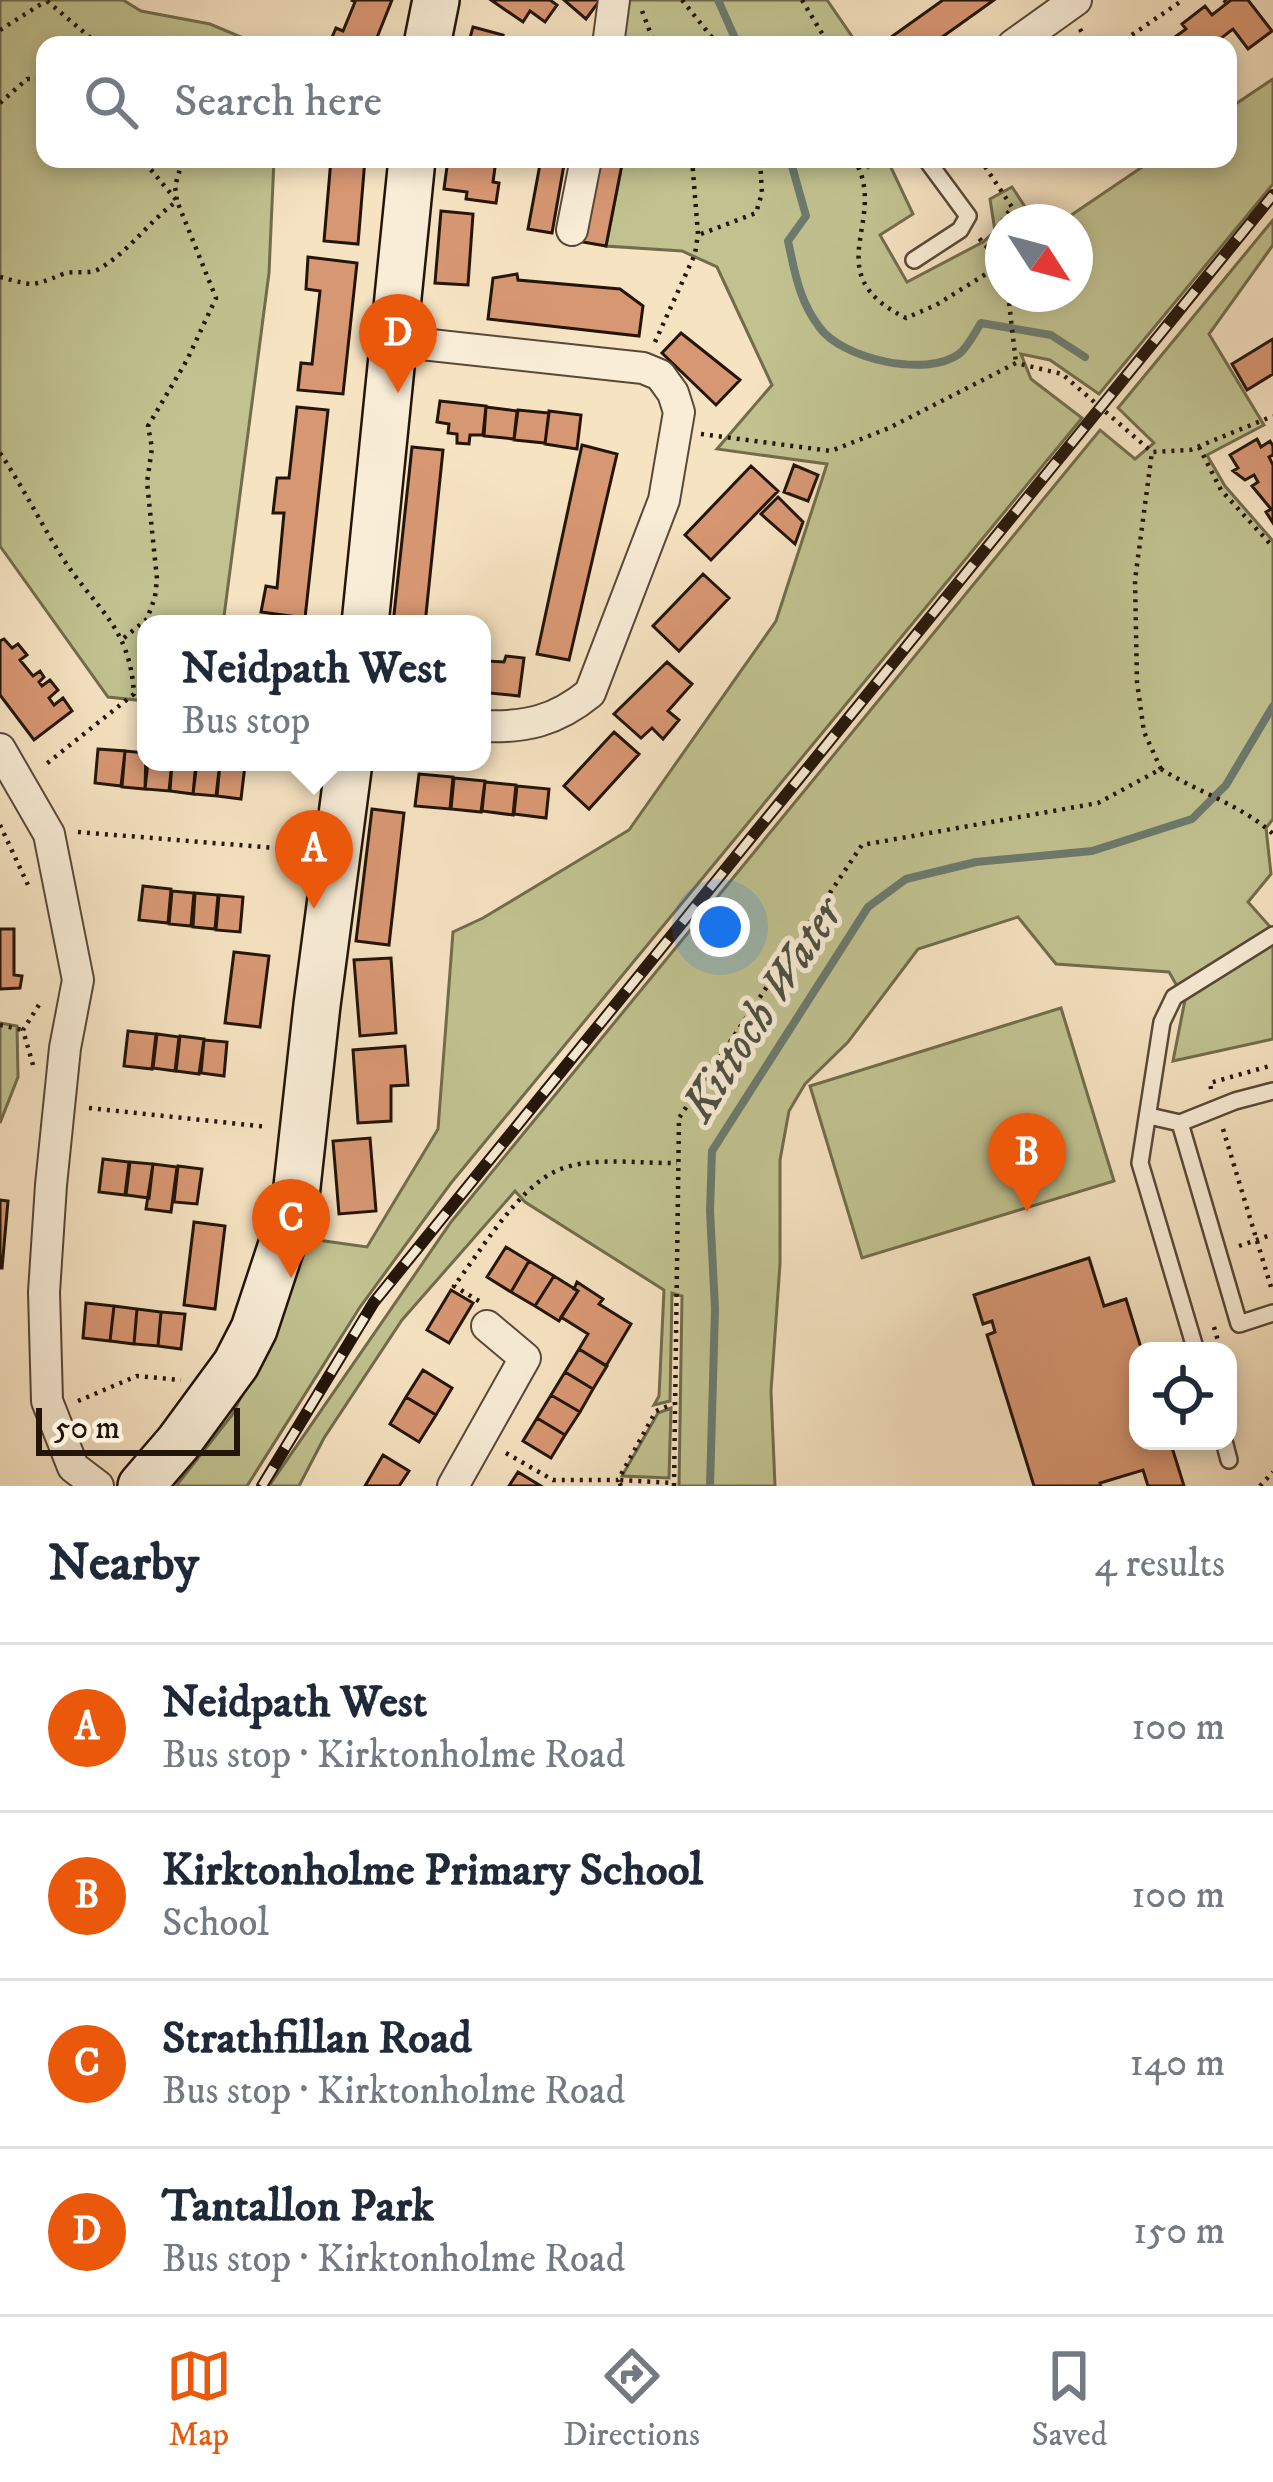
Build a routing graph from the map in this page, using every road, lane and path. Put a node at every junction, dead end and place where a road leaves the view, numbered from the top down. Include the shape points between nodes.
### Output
1 (48, 0) edge
2 (436, 0) edge
3 (614, 0) edge
4 (638, 0) edge
5 (682, 0) edge
6 (802, 0) edge
7 (1076, 0) edge
8 (1183, 0) edge
9 (0, 30) edge
10 (89, 36) edge
11 (429, 36) edge
12 (609, 36) edge
13 (652, 36) edge
14 (711, 36) edge
15 (824, 36) edge
16 (1026, 36) edge
17 (1131, 36) edge
18 (36, 80) edge
19 (0, 103) edge
20 (149, 168) edge
21 (180, 168) edge
22 (411, 168) edge
23 (584, 168) edge
24 (693, 168) edge
25 (761, 168) edge
26 (933, 168) edge
27 (986, 168) edge
28 (177, 202) junction
29 (1010, 204) edge
30 (965, 221) junction
31 (572, 230) dead end
32 (698, 234) junction
33 (985, 245) edge
34 (914, 260) dead end
35 (0, 277) edge
36 (1011, 312) edge
37 (394, 340) junction
38 (1016, 363) junction
39 (643, 368) junction
40 (1273, 416) edge
41 (675, 431) junction
42 (1199, 447) junction
43 (1152, 452) junction
44 (0, 453) edge
45 (1273, 548) edge
46 (149, 615) edge
47 (365, 615) edge
48 (137, 627) edge
49 (124, 638) junction
50 (491, 726) edge
51 (0, 749) edge
52 (1161, 769) junction
53 (348, 771) edge
54 (20, 784) junction
55 (0, 825) edge
56 (49, 834) junction
57 (1273, 834) edge
58 (337, 857) junction
59 (34, 898) dead end
60 (1273, 935) edge
61 (46, 990) dead end
62 (0, 1024) edge
63 (23, 1030) junction
64 (1273, 1065) edge
65 (34, 1080) dead end
66 (1273, 1091) edge
67 (59, 1105) junction
68 (1216, 1108) junction
69 (1149, 1116) junction
70 (1180, 1123) junction
71 (304, 1131) junction
72 (677, 1163) junction
73 (1271, 1288) edge
74 (1273, 1313) edge
75 (487, 1327) joint
76 (1193, 1342) edge
77 (214, 1393) junction
78 (675, 1403) junction
79 (53, 1416) junction
80 (480, 1438) junction
81 (1226, 1450) edge
82 (1229, 1460) dead end
83 (1273, 1472) edge
84 (619, 1483) edge
85 (674, 1484) edge
86 (98, 1486) edge
87 (141, 1486) edge
88 (453, 1486) edge
89 (1260, 1486) edge

1 - 9 path
1 - 10 path
2 - 11 street
3 - 12 street
4 - 13 path
5 - 14 path
6 - 15 path
7 - 16 street
8 - 17 path
18 - 19 path
20 - 28 path
21 - 28 path
22 - 37 street
23 - 31 street
24 - 32 path
25 - 32 path via 756,213
26 - 30 lane
27 - 29 path
28 - 35 path via 94,272 67,272 43,285
28 - 46 path via 216,298 148,426 157,579
30 - 33 path
30 - 34 lane
32 - 39 path
36 - 38 path
37 - 39 street
37 - 47 street
38 - 41 path via 830,451
38 - 43 path via 1062,374
39 - 41 street via 673,393
40 - 42 path
41 - 50 street via 664,500 590,693 540,722
42 - 43 path
42 - 45 path via 1221,490
43 - 52 path via 1135,580 1137,682 1144,732
44 - 49 path via 75,576
48 - 49 path
49 - 54 path via 134,694
51 - 54 street
52 - 57 path
52 - 72 path via 1098,803 862,845 679,1118
53 - 58 street
54 - 56 street
55 - 59 path
56 - 58 path
56 - 67 street via 78,980
58 - 71 street
60 - 69 lane via 1174,998 1162,1022
61 - 63 path
62 - 63 path
63 - 65 path
64 - 68 path via 1210,1083
66 - 68 lane
67 - 71 path
67 - 79 street via 44,1292
68 - 70 lane
68 - 73 path
69 - 70 lane
69 - 76 lane via 1140,1163
70 - 74 lane via 1238,1324
71 - 77 street via 295,1205 254,1328
72 - 75 path via 578,1165 553,1172 522,1197 454,1286 478,1300
72 - 78 path
75 - 80 street via 525,1358
77 - 79 path via 167,1376 137,1376
77 - 87 street
78 - 84 path via 656,1411
78 - 85 path
79 - 86 street via 73,1467
80 - 84 path via 553,1480
80 - 88 street
81 - 82 lane
83 - 89 path
84 - 85 path

